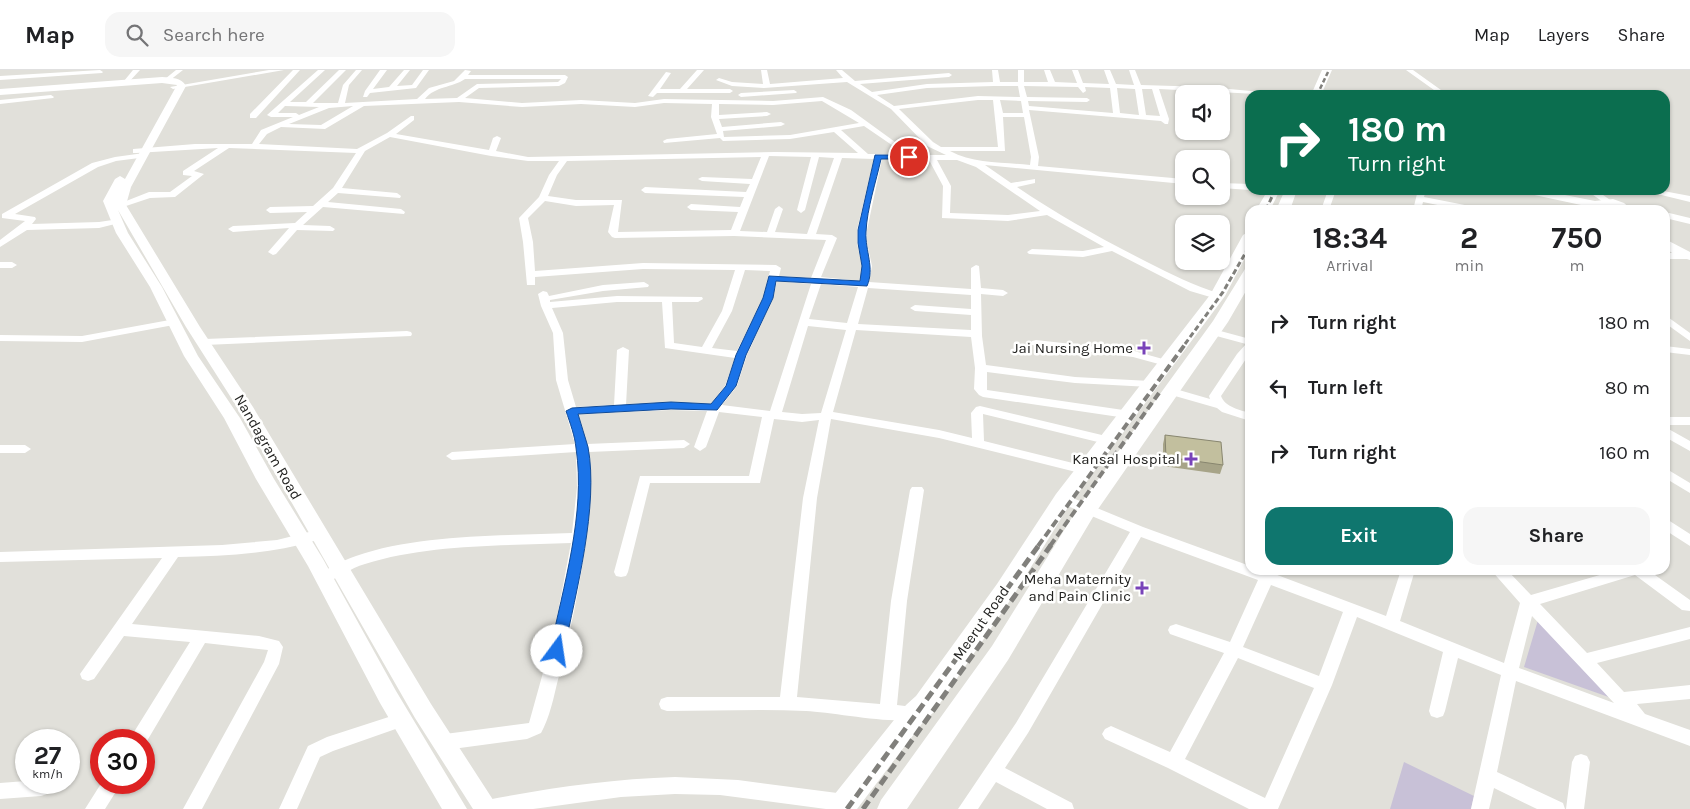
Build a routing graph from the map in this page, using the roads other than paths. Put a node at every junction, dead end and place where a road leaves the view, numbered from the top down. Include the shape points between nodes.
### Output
1 (55, 70) edge
2 (137, 70) edge
3 (281, 70) edge
4 (298, 70) edge
5 (322, 70) edge
6 (343, 70) edge
7 (360, 70) edge
8 (384, 70) edge
9 (407, 70) edge
10 (426, 70) edge
11 (469, 70) edge
12 (701, 70) edge
13 (764, 70) edge
14 (995, 70) edge
15 (1021, 70) edge
16 (1047, 70) edge
17 (1075, 70) edge
18 (1107, 70) edge
19 (1132, 70) edge
20 (1327, 70) edge
21 (1409, 70) edge
22 (32, 71) edge
23 (101, 71) edge
24 (212, 72) dead end
25 (0, 73) edge
26 (668, 73) dead end
27 (841, 73) edge
28 (940, 73) edge
29 (949, 75) dead end
30 (464, 77) junction
31 (0, 78) edge
32 (851, 79) junction
33 (176, 81) edge
34 (207, 81) junction
35 (126, 82) junction
36 (790, 84) junction
37 (1021, 84) junction
38 (1052, 84) junction
39 (84, 85) junction
40 (767, 85) junction
41 (998, 85) junction
42 (1080, 85) junction
43 (65, 86) junction
44 (938, 86) junction
45 (1113, 86) junction
46 (1138, 87) junction
47 (1154, 88) junction
48 (391, 89) junction
49 (1318, 90) edge
50 (1438, 90) edge
51 (0, 91) edge
52 (368, 91) junction
53 (654, 91) junction
54 (1245, 91) edge
55 (681, 92) junction
56 (710, 92) junction
57 (730, 92) dead end
58 (794, 92) junction
59 (870, 94) junction
60 (741, 95) dead end
61 (51, 97) junction
62 (996, 98) junction
63 (1024, 98) junction
64 (420, 100) junction
65 (459, 100) junction
66 (1087, 100) junction
67 (803, 101) junction
68 (0, 102) edge
69 (647, 102) junction
70 (716, 102) junction
71 (363, 103) junction
72 (765, 103) junction
73 (284, 104) junction
74 (308, 104) junction
75 (41, 105) dead end
76 (337, 105) junction
77 (893, 108) junction
78 (815, 109) dead end
79 (1028, 111) junction
80 (1087, 112) junction
81 (767, 114) junction
82 (306, 115) junction
83 (1000, 115) junction
84 (1117, 115) junction
85 (253, 116) dead end
86 (1143, 116) junction
87 (715, 117) junction
88 (411, 118) dead end
89 (864, 124) junction
90 (276, 126) junction
91 (836, 130) junction
92 (390, 135) junction
93 (721, 135) junction
94 (497, 138) dead end
95 (667, 140) dead end
96 (227, 146) junction
97 (254, 146) junction
98 (939, 149) junction
99 (361, 151) junction
100 (140, 153) junction
101 (491, 154) junction
102 (766, 154) junction
103 (730, 155) junction
104 (815, 156) junction
105 (838, 156) junction
106 (866, 157) junction
107 (878, 157) junction
108 (909, 157) junction
109 (932, 158) junction
110 (958, 158) junction
111 (564, 159) junction
112 (973, 162) junction
113 (1034, 167) junction
114 (702, 178) dead end
115 (1032, 181) dead end
116 (1175, 181) edge
117 (756, 182) junction
118 (1010, 186) junction
119 (1230, 186) edge
120 (1245, 187) edge
121 (336, 190) junction
122 (645, 190) dead end
123 (750, 195) junction
124 (1423, 195) edge
125 (1550, 195) edge
126 (1564, 195) edge
127 (1594, 195) edge
128 (1670, 195) edge
129 (398, 196) dead end
130 (543, 198) junction
131 (1690, 199) edge
132 (1448, 205) edge
133 (1603, 205) edge
134 (318, 207) junction
135 (691, 207) dead end
136 (779, 209) dead end
137 (270, 210) dead end
138 (743, 210) junction
139 (801, 210) dead end
140 (400, 212) dead end
141 (1048, 212) junction
142 (122, 215) junction
143 (3, 216) edge
144 (1670, 216) edge
145 (1670, 221) edge
146 (1690, 221) edge
147 (1690, 225) edge
148 (297, 226) junction
149 (25, 227) junction
150 (233, 229) dead end
151 (330, 229) dead end
152 (734, 233) junction
153 (770, 235) junction
154 (811, 237) junction
155 (0, 244) edge
156 (1245, 244) edge
157 (1670, 246) edge
158 (1113, 248) junction
159 (274, 252) dead end
160 (1032, 252) dead end
161 (1670, 256) edge
162 (1686, 256) edge
163 (0, 265) edge
164 (12, 265) dead end
165 (741, 268) junction
166 (976, 268) dead end
167 (772, 278) junction
168 (1245, 280) edge
169 (817, 281) junction
170 (864, 284) junction
171 (644, 285) dead end
172 (165, 291) junction
173 (976, 291) junction
174 (1003, 293) dead end
175 (1217, 296) junction
176 (667, 299) junction
177 (698, 299) dead end
178 (544, 300) junction
179 (915, 308) dead end
180 (976, 312) junction
181 (175, 322) junction
182 (803, 322) junction
183 (1670, 322) edge
184 (851, 327) junction
185 (1670, 329) edge
186 (1680, 330) junction
187 (1213, 332) junction
188 (407, 334) dead end
189 (977, 334) junction
190 (0, 338) edge
191 (1690, 338) edge
192 (205, 342) junction
193 (1245, 342) edge
194 (1036, 343) dead end
195 (622, 350) dead end
196 (1670, 350) edge
197 (705, 351) junction
198 (1245, 351) edge
199 (1690, 352) edge
200 (741, 355) junction
201 (1166, 363) junction
202 (981, 368) junction
203 (228, 379) junction
204 (1150, 384) junction
205 (210, 385) junction
206 (1172, 392) junction
207 (1220, 405) junction
208 (620, 408) junction
209 (714, 408) junction
210 (572, 411) junction
211 (1126, 414) junction
212 (772, 415) junction
213 (1245, 415) edge
214 (826, 416) junction
215 (1670, 421) edge
216 (1690, 421) edge
217 (1670, 434) edge
218 (1106, 440) junction
219 (978, 443) junction
220 (684, 444) dead end
221 (700, 447) dead end
222 (582, 448) junction
223 (1690, 448) edge
224 (0, 449) edge
225 (25, 449) dead end
226 (452, 456) dead end
227 (1084, 470) junction
228 (1670, 475) edge
229 (1690, 489) edge
230 (917, 490) dead end
231 (1063, 499) junction
232 (1088, 508) junction
233 (1670, 527) edge
234 (1138, 530) junction
235 (319, 534) junction
236 (579, 538) junction
237 (301, 540) junction
238 (1690, 541) edge
239 (172, 553) junction
240 (0, 557) edge
241 (341, 569) junction
242 (1245, 569) edge
243 (622, 572) dead end
244 (1262, 575) edge
245 (1406, 575) edge
246 (1503, 575) edge
247 (1620, 575) edge
248 (1644, 575) edge
249 (1267, 577) junction
250 (323, 578) junction
251 (1528, 602) junction
252 (1687, 606) dead end
253 (1352, 608) junction
254 (1391, 624) junction
255 (119, 629) junction
256 (1176, 630) dead end
257 (1690, 633) edge
258 (201, 637) junction
259 (1452, 649) junction
260 (1234, 650) junction
261 (1584, 660) junction
262 (1510, 672) junction
263 (88, 674) dead end
264 (1324, 685) junction
265 (1690, 692) edge
266 (1621, 699) junction
267 (667, 704) dead end
268 (788, 704) junction
269 (1437, 711) dead end
270 (888, 712) junction
271 (915, 713) junction
272 (1640, 719) junction
273 (401, 720) junction
274 (145, 729) edge
275 (1111, 734) dead end
276 (1690, 738) edge
277 (445, 742) junction
278 (1174, 762) junction
279 (1581, 762) dead end
280 (993, 771) junction
281 (1486, 776) junction
282 (15, 789) edge
283 (0, 790) edge
284 (105, 794) edge
285 (843, 806) edge
286 (94, 809) edge
287 (192, 809) edge
288 (288, 809) edge
289 (455, 809) edge
290 (487, 809) edge
291 (891, 809) edge
292 (967, 809) edge
293 (1064, 809) edge
294 (1268, 809) edge
295 (1480, 809) edge
296 (1556, 809) edge
297 (1575, 809) edge

1 - 22 street
2 - 35 street
3 - 34 street
4 - 85 street
5 - 73 street
6 - 74 street
7 - 76 street via 346,85
8 - 52 street
9 - 48 street
10 - 48 street via 416,86
11 - 30 street
12 - 55 street
13 - 40 street
14 - 41 street
15 - 37 street
16 - 38 street
17 - 42 street
18 - 45 street
19 - 46 street
20 - 49 main road
21 - 50 street
22 - 25 street
23 - 31 street
23 - 39 street
24 - 34 street
26 - 53 street
27 - 32 street
28 - 29 street
28 - 32 street
28 - 44 street
30 - 64 street via 427,90
30 - 65 street via 566,77 559,84 477,86
32 - 36 street
32 - 59 street
33 - 34 street
33 - 35 street
33 - 100 street
35 - 39 street
36 - 40 street
36 - 58 street
37 - 38 street
37 - 41 street
37 - 63 street
38 - 42 street
39 - 43 street
40 - 56 street via 727,84 720,78
41 - 44 street
42 - 45 street
42 - 66 street
43 - 51 street
43 - 61 street
44 - 59 street
45 - 46 street
45 - 84 street
46 - 47 street
46 - 86 street
47 - 54 street
47 - 86 street via 1165,120
48 - 52 street
52 - 71 street
53 - 55 street
53 - 69 street
55 - 56 street
56 - 57 street
58 - 60 street
58 - 67 street
59 - 77 street
61 - 68 street
61 - 75 street
62 - 63 street
62 - 77 street
62 - 83 street
63 - 66 street
63 - 79 street
64 - 65 street
64 - 71 street
65 - 69 street via 522,105 581,102 635,105
66 - 80 street
67 - 72 street
67 - 78 street
67 - 89 street via 823,99
69 - 70 street
70 - 72 street
70 - 87 street
71 - 76 street
71 - 90 street via 322,127
72 - 81 street
73 - 74 street
73 - 82 street via 271,115
74 - 76 street
76 - 82 street
77 - 98 street
79 - 80 street
79 - 83 street
79 - 113 street
80 - 84 street
81 - 87 street
81 - 93 street via 774,116 780,124
82 - 90 street
83 - 98 street via 1002,149
84 - 86 street
87 - 93 street
88 - 92 street
89 - 91 street
89 - 108 street
90 - 97 street via 264,132
91 - 93 street via 790,136
91 - 106 street
92 - 99 street
92 - 101 street
93 - 95 street
93 - 103 street
94 - 101 street
96 - 97 street
96 - 100 street via 195,146
96 - 142 street via 186,173 200,174 172,195 148,195
97 - 99 street
98 - 110 street
99 - 121 street
100 - 142 street via 122,196
100 - 143 street via 86,169
101 - 111 street
102 - 103 street
102 - 104 street
102 - 117 street
103 - 111 street
104 - 105 street
104 - 139 street
105 - 106 street
105 - 154 street
106 - 107 street
107 - 108 street
107 - 170 street via 862,230 867,266
108 - 109 street
109 - 110 street
109 - 141 street via 946,186 945,216 1008,218
110 - 112 street
111 - 130 street
112 - 113 street
112 - 118 street
113 - 116 street
114 - 117 street
115 - 118 street
117 - 123 street
118 - 141 street
119 - 120 street
121 - 129 street
121 - 134 street
122 - 123 street
123 - 138 street
124 - 132 street
125 - 133 street
126 - 133 street
127 - 133 street
128 - 131 street
130 - 152 street via 576,203 619,202 613,226 615,235
130 - 165 street via 523,218 531,278 643,266
134 - 137 street
134 - 140 street
134 - 148 street
135 - 138 street
136 - 153 street
138 - 152 street
141 - 158 street
142 - 149 street via 99,225
142 - 172 street, Nandagram Road
143 - 149 street via 32,219
144 - 146 street
145 - 147 street
148 - 150 street
148 - 151 street
148 - 159 street
149 - 155 street
152 - 153 street
153 - 154 street
154 - 169 street via 832,238
156 - 175 main road, Meerut Road
157 - 162 street
158 - 160 street via 1083,254
158 - 175 street via 1182,284
161 - 162 street
163 - 164 street
165 - 167 street via 776,268
165 - 197 street via 727,311
166 - 173 street
167 - 169 street
167 - 200 street via 768,298
168 - 187 main road, Meerut Road
169 - 170 street
169 - 182 street
170 - 173 street
170 - 184 street
171 - 178 street via 603,288
172 - 181 street, Nandagram Road
172 - 192 street, Nandagram Road
173 - 174 street
173 - 180 street
175 - 201 main road, Meerut Road
176 - 177 street
176 - 178 street
176 - 197 street via 669,346
178 - 210 street via 558,333 562,380
179 - 180 street
180 - 189 street
181 - 190 street via 82,339
181 - 205 street, Nandagram Road
182 - 184 street
182 - 212 street
183 - 186 street
184 - 189 street
184 - 214 street
185 - 186 street
186 - 191 street
187 - 193 street
187 - 206 main road, Meerut Road
188 - 192 street
189 - 202 street
192 - 203 street, Nandagram Road
194 - 201 street via 1134,354
195 - 208 street
196 - 199 street
197 - 200 street
198 - 207 street via 1215,396
200 - 209 street via 731,386
201 - 204 main road, Meerut Road
202 - 204 street via 1074,380
202 - 211 street via 980,389 983,393
203 - 205 street
203 - 235 street, Nandagram Road
204 - 211 main road, Meerut Road
205 - 237 street, Nandagram Road
206 - 207 street
206 - 232 main road, Meerut Road
207 - 213 street
208 - 209 street
208 - 210 street
209 - 212 street
209 - 221 street
210 - 222 street
211 - 218 main road, Meerut Road
212 - 214 street
212 - 243 street via 753,481 645,479
214 - 219 street via 920,430
214 - 268 street via 810,498
215 - 216 street
217 - 223 street
218 - 219 street via 980,410 977,413
218 - 227 main road, Meerut Road
219 - 227 street
220 - 222 street
222 - 226 street
222 - 236 street via 584,487
224 - 225 street
227 - 231 main road, Meerut Road
228 - 229 street
230 - 270 street via 899,601
231 - 232 street
231 - 271 main road, Meerut Road via 993,606 925,704
232 - 234 street
232 - 291 main road, Meerut Road via 1000,653
233 - 238 street
234 - 242 street
234 - 280 street via 1022,728
235 - 237 street
235 - 241 street, Nandagram Road
236 - 241 street via 472,542 400,550 369,556
236 - 277 street via 562,633 538,722 527,731
237 - 239 street
237 - 250 street, Nandagram Road
239 - 240 street
239 - 255 street
241 - 250 street
241 - 277 street, Nandagram Road via 423,711
244 - 249 street
245 - 254 street
246 - 251 street
247 - 251 street
248 - 252 street
249 - 253 street
249 - 260 street
250 - 273 street, Nandagram Road
251 - 261 street
251 - 262 street
253 - 254 street
253 - 264 street
254 - 259 street
255 - 258 street
255 - 263 street
256 - 260 street
257 - 261 street
258 - 274 street
258 - 287 street via 272,644 277,651
259 - 262 street
259 - 269 street
260 - 264 street
260 - 278 street
261 - 266 street
262 - 272 street
262 - 281 street
264 - 294 street
265 - 266 street
266 - 272 street
267 - 268 street
268 - 270 street
270 - 271 street
271 - 285 main road, Meerut Road
272 - 276 street
273 - 288 street via 314,752
273 - 289 street, Nandagram Road
275 - 278 street
277 - 290 street, Nandagram Road
278 - 294 street
279 - 297 street
280 - 292 street
280 - 293 street
281 - 295 street
281 - 296 street
282 - 283 street
284 - 286 street
285 - 290 street via 703,786 643,786 572,793

